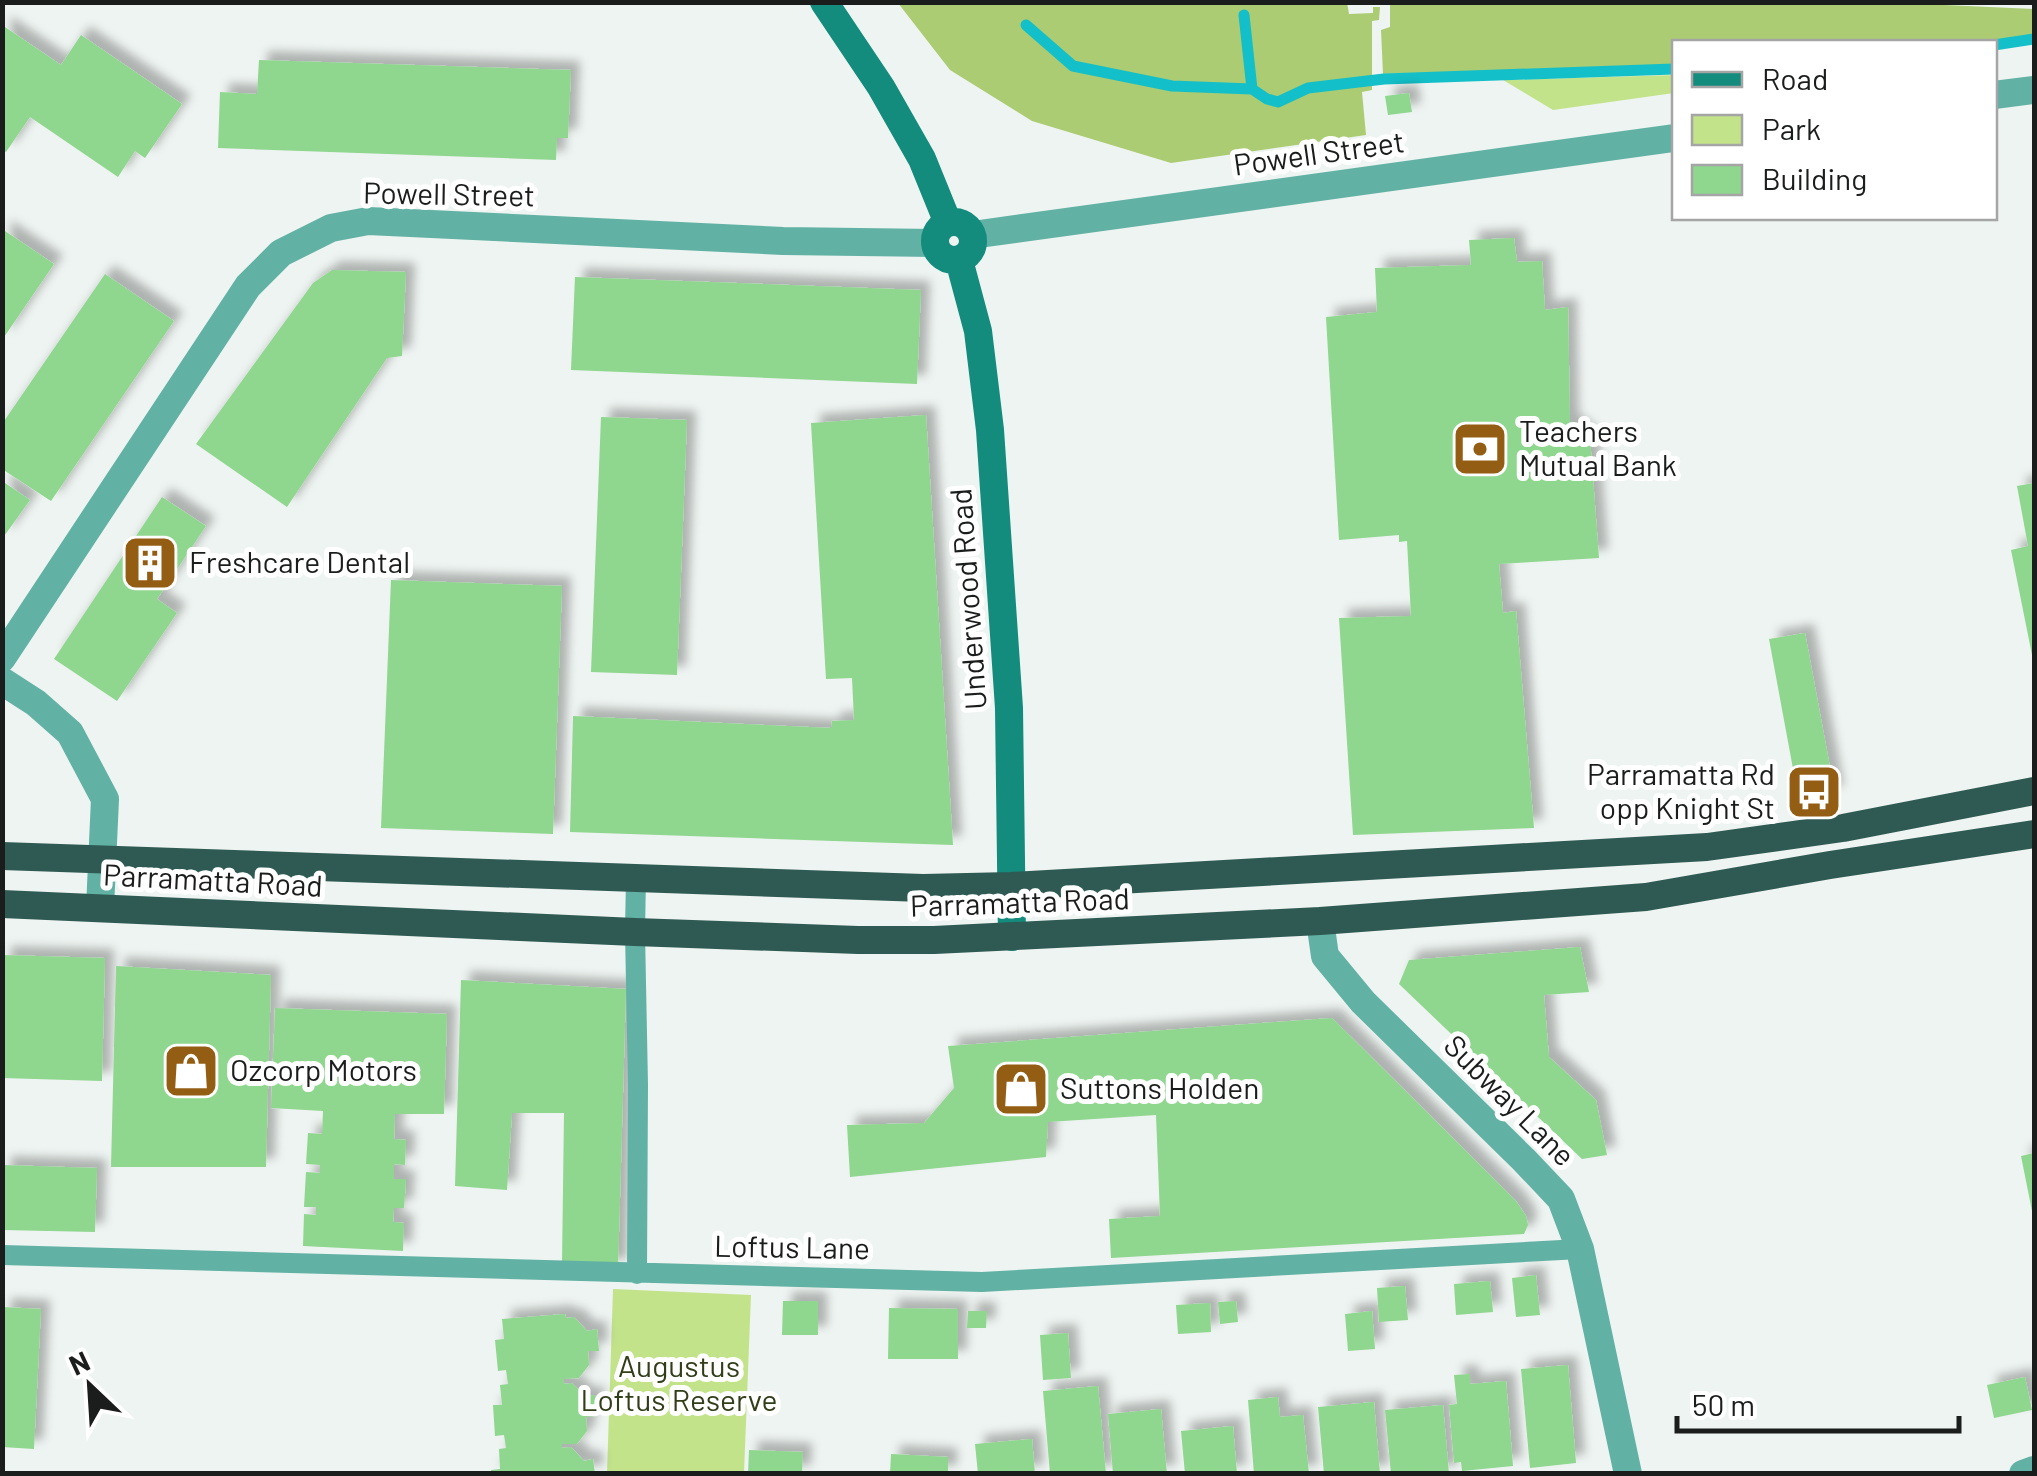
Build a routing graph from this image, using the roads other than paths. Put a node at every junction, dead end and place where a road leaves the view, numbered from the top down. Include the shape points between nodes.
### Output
1 (824, 2) edge
2 (2034, 90) edge
3 (1997, 95) edge
4 (1672, 138) edge
5 (953, 240) junction
6 (2, 658) edge
7 (2, 681) edge
8 (2034, 791) edge
9 (2034, 834) edge
10 (2, 856) edge
11 (103, 860) junction
12 (636, 877) junction
13 (1011, 886) junction
14 (2, 904) edge
15 (100, 908) junction
16 (1320, 921) junction
17 (634, 932) junction
18 (1012, 937) junction
19 (1580, 1249) junction
20 (2, 1255) edge
21 (637, 1274) junction
22 (2034, 1470) edge
23 (1628, 1474) edge
24 (2023, 1474) edge

1 - 5 main road, Underwood Road via 906,130
2 - 3 street
4 - 5 street, Powell Street
5 - 6 street, Powell Street via 784,241 368,221 331,228 281,253 248,286
5 - 13 main road, Underwood Road via 978,331 990,430 1009,708
7 - 11 street via 36,702 78,746 105,800
8 - 13 highway, Parramatta Road via 1707,847
9 - 16 highway, Parramatta Road via 1646,897
10 - 11 highway, Parramatta Road
11 - 12 highway, Parramatta Road
11 - 15 street
12 - 13 highway, Parramatta Road
12 - 17 lane
13 - 18 main road, Underwood Road
14 - 15 highway, Parramatta Road
15 - 17 highway, Parramatta Road
16 - 18 highway, Parramatta Road
16 - 19 street, Subway Lane via 1325,956 1362,1002 1560,1199
17 - 18 highway, Parramatta Road via 858,940
17 - 21 lane
19 - 21 lane, Loftus Lane via 982,1282
19 - 23 street, Subway Lane
20 - 21 lane, Loftus Lane
22 - 24 street

